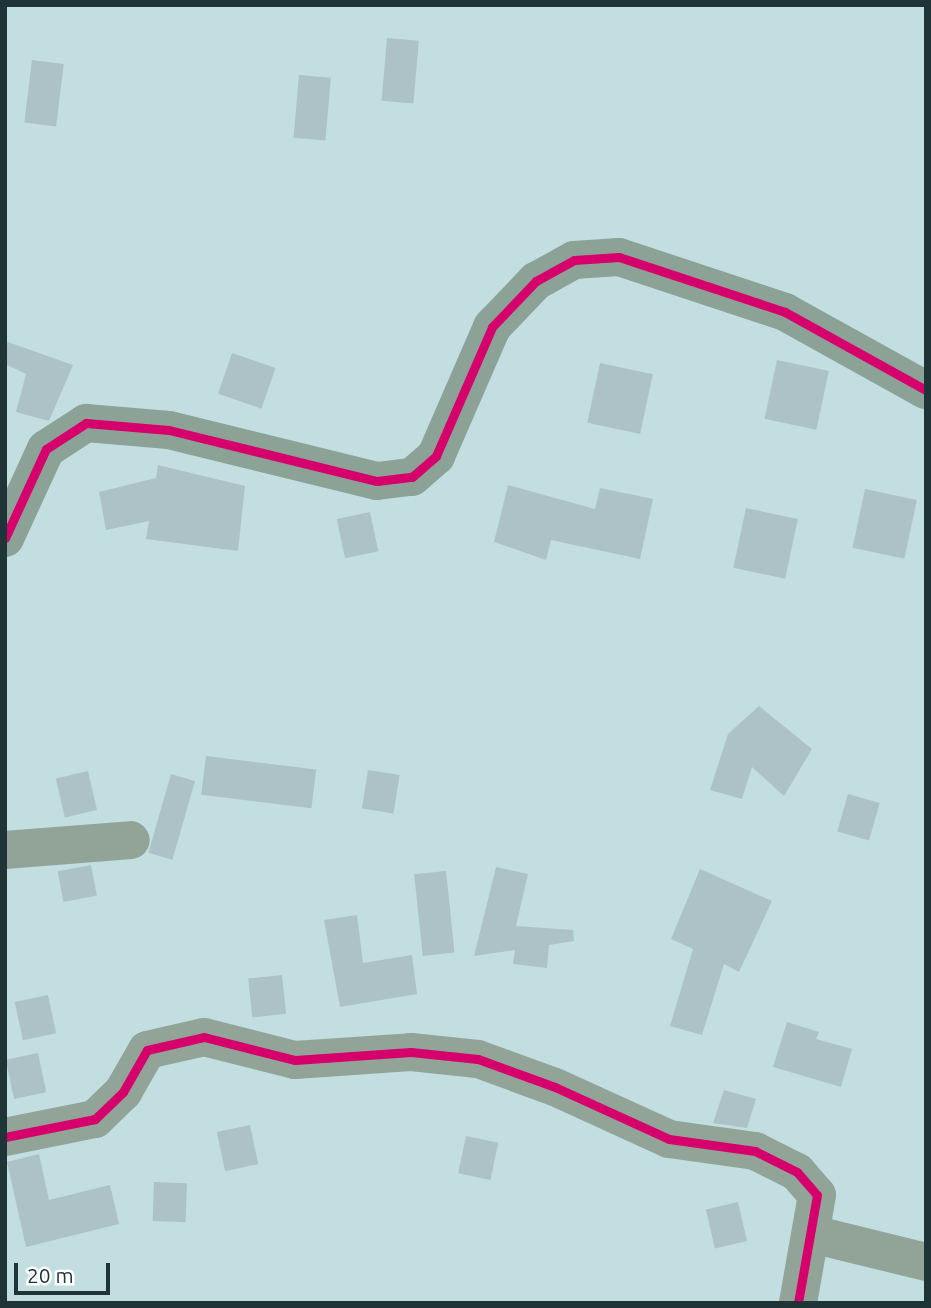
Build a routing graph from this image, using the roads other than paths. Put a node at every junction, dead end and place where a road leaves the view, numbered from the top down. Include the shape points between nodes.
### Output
1 (926, 390) edge
2 (5, 538) edge
3 (131, 840) dead end
4 (5, 850) edge
5 (5, 1137) edge
6 (812, 1234) junction
7 (926, 1262) edge
8 (798, 1303) edge

1 - 2 street via 785,312 619,257 574,260 536,281 492,327 436,456 412,477 377,481 169,430 86,423 46,449
3 - 4 street
5 - 6 street via 95,1119 123,1092 147,1050 204,1037 295,1060 411,1052 478,1059 555,1087 669,1139 755,1152 797,1172 817,1195
6 - 7 street
6 - 8 street

